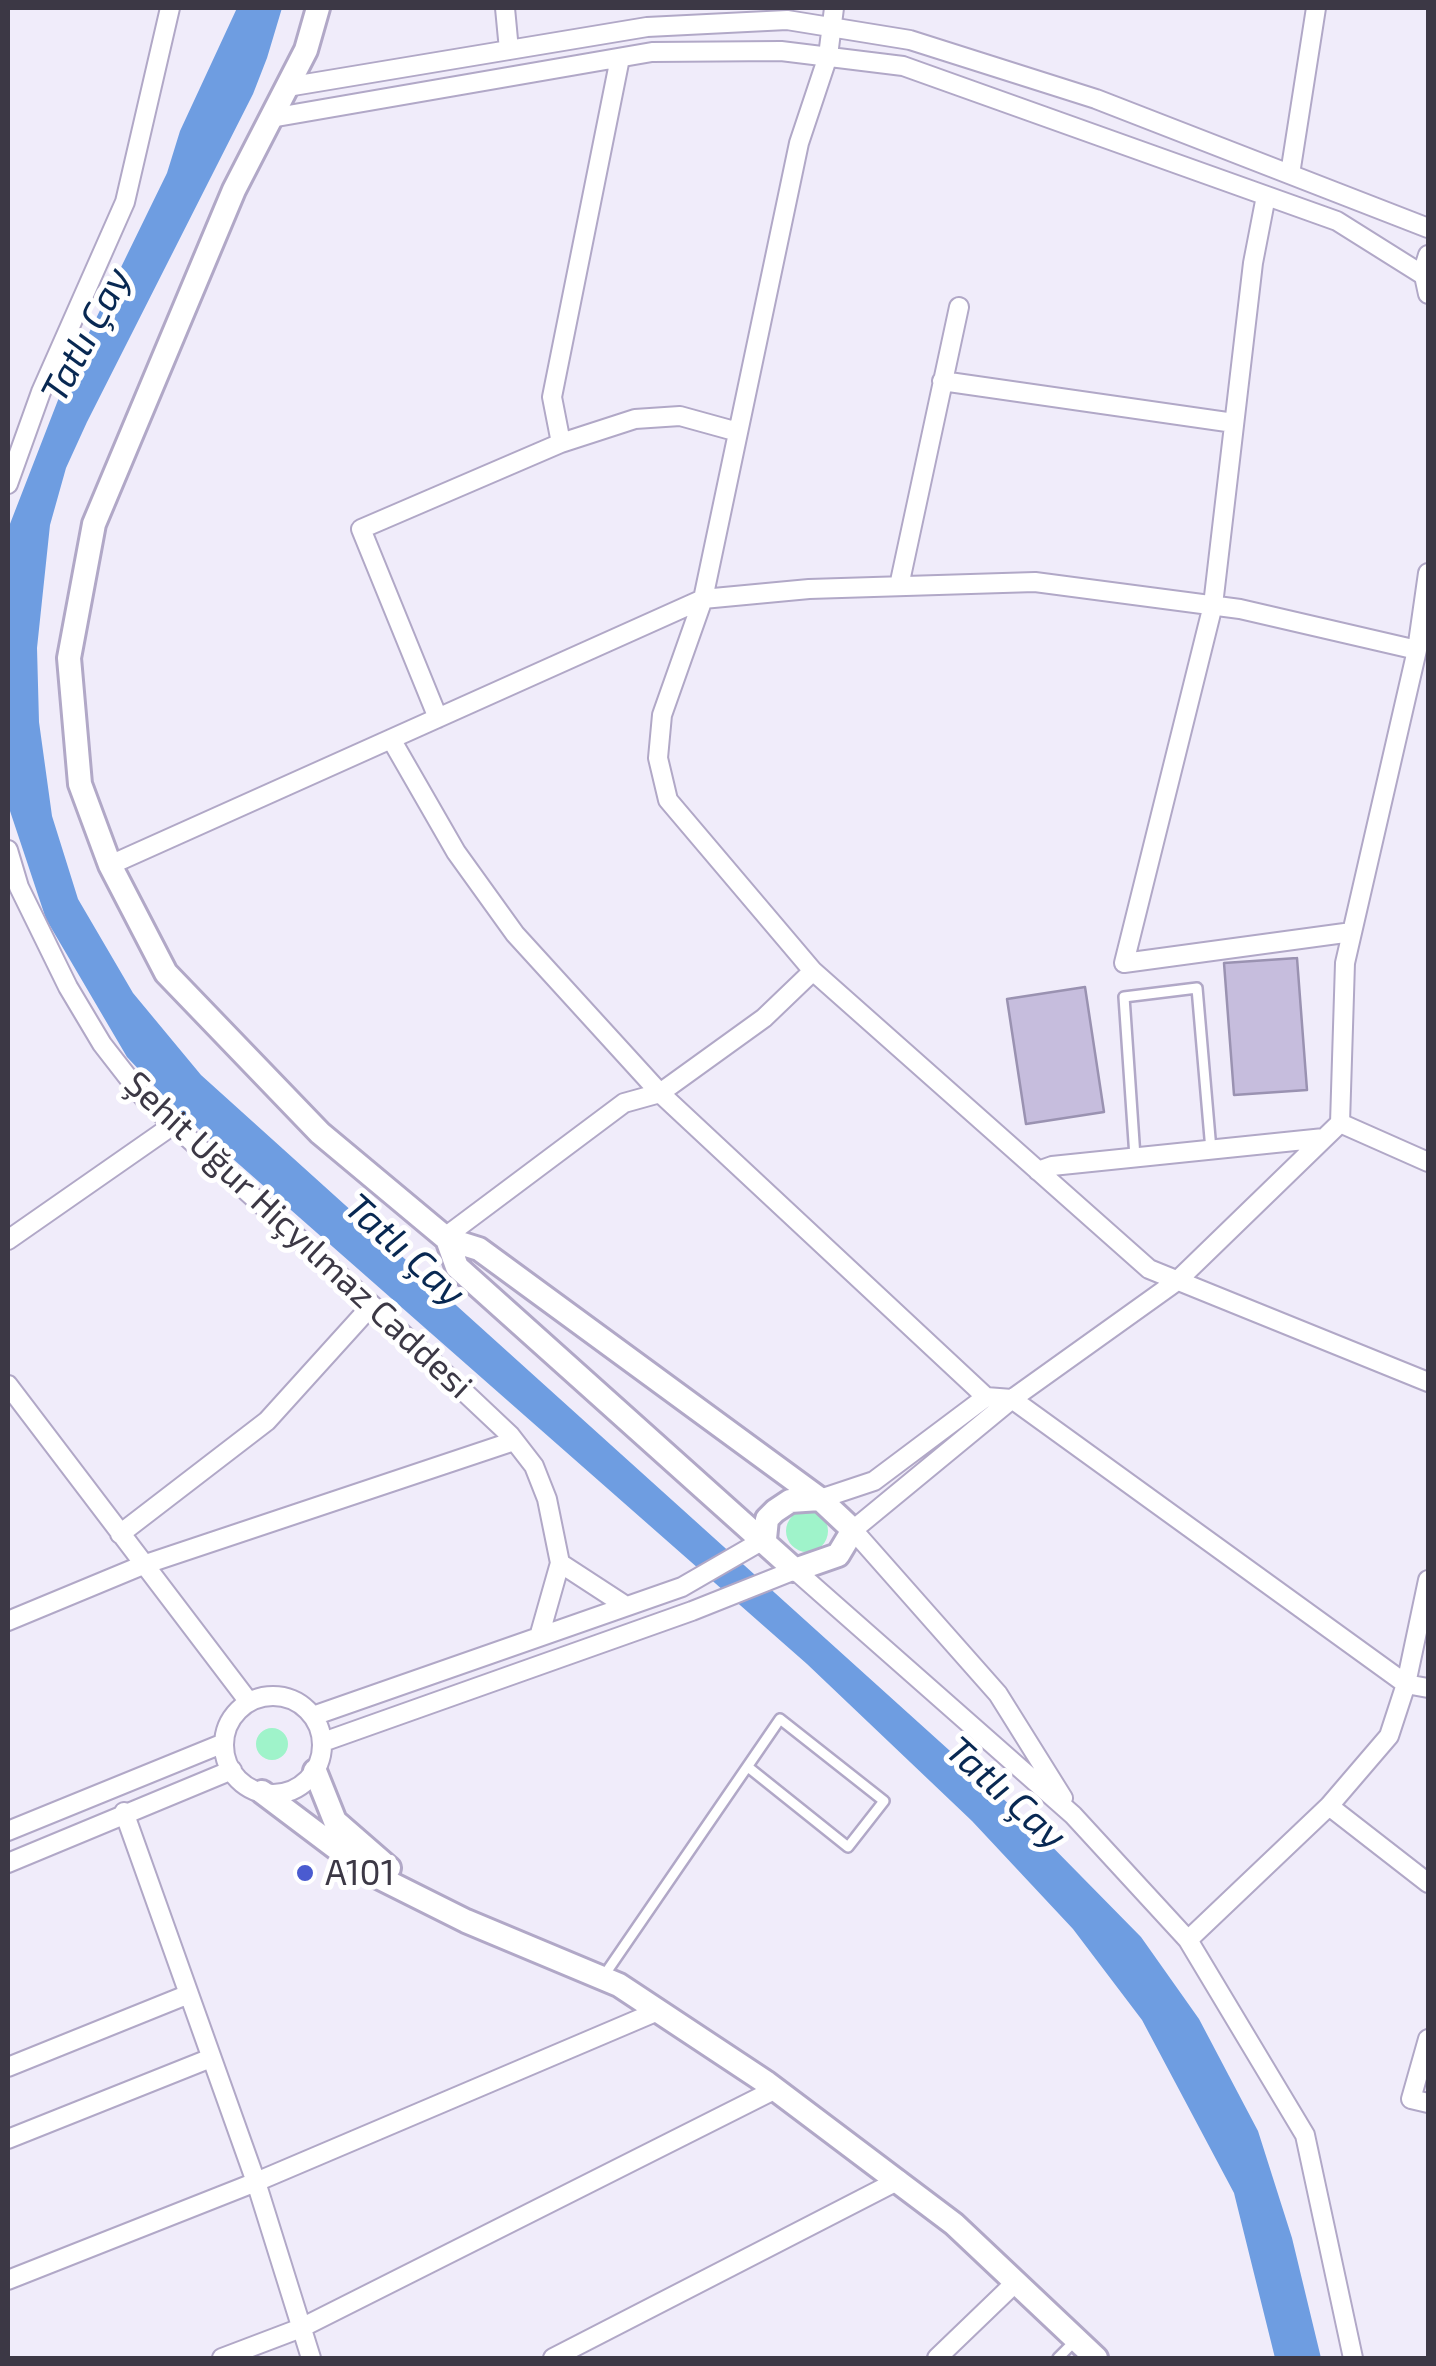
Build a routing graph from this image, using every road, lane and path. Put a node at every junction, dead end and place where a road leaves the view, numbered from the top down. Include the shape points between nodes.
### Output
1 (170, 8) edge
2 (318, 8) edge
3 (506, 8) edge
4 (834, 8) edge
5 (1316, 8) edge
6 (831, 28) junction
7 (509, 50) junction
8 (828, 56) junction
9 (620, 58) junction
10 (287, 87) junction
11 (271, 118) junction
12 (1290, 174) junction
13 (1266, 196) junction
14 (1428, 228) edge
15 (1428, 255) edge
16 (1423, 275) junction
17 (1428, 294) edge
18 (959, 307) dead end
19 (942, 382) junction
20 (1234, 423) junction
21 (738, 432) junction
22 (561, 443) junction
23 (8, 484) edge
24 (1428, 573) edge
25 (899, 586) junction
26 (703, 599) junction
27 (1213, 605) junction
28 (1417, 650) junction
29 (438, 718) junction
30 (392, 739) junction
31 (8, 850) edge
32 (110, 866) junction
33 (13, 893) edge
34 (1352, 932) junction
35 (813, 971) junction
36 (660, 1092) junction
37 (1340, 1123) junction
38 (173, 1125) junction
39 (1324, 1138) junction
40 (1211, 1150) junction
41 (1134, 1158) junction
42 (1428, 1162) edge
43 (1038, 1171) junction
44 (446, 1238) junction
45 (8, 1240) edge
46 (1178, 1281) junction
47 (372, 1305) junction
48 (1428, 1382) edge
49 (8, 1385) edge
50 (986, 1397) junction
51 (1012, 1399) junction
52 (514, 1441) junction
53 (820, 1499) junction
54 (854, 1530) junction
55 (120, 1534) junction
56 (758, 1544) junction
57 (560, 1563) junction
58 (143, 1564) junction
59 (786, 1572) junction
60 (1428, 1580) edge
61 (626, 1606) junction
62 (8, 1621) edge
63 (540, 1637) junction
64 (1406, 1684) junction
65 (1428, 1688) edge
66 (249, 1702) junction
67 (313, 1716) junction
68 (322, 1742) junction
69 (224, 1743) junction
70 (748, 1767) junction
71 (232, 1770) junction
72 (315, 1770) junction
73 (262, 1792) junction
74 (1329, 1806) junction
75 (124, 1812) junction
76 (1072, 1815) junction
77 (8, 1831) edge
78 (8, 1863) edge
79 (1428, 1883) edge
80 (466, 1921) junction
81 (1188, 1940) junction
82 (602, 1978) junction
83 (189, 1994) junction
84 (658, 2010) junction
85 (1428, 2038) edge
86 (211, 2058) junction
87 (8, 2066) edge
88 (776, 2089) junction
89 (1428, 2103) edge
90 (8, 2139) edge
91 (899, 2180) junction
92 (256, 2182) junction
93 (8, 2280) edge
94 (1016, 2282) junction
95 (302, 2328) junction
96 (1077, 2339) junction
97 (222, 2358) edge
98 (311, 2358) edge
99 (553, 2358) edge
100 (937, 2358) edge
101 (1058, 2358) edge
102 (1096, 2358) edge
103 (1353, 2358) edge

1 - 23 street via 125,202
2 - 10 street
3 - 7 street
4 - 6 street
5 - 12 street
6 - 7 street via 787,20 648,27
6 - 8 street
6 - 12 street via 910,40 1096,99
7 - 10 street
8 - 9 street via 652,52
8 - 13 street via 902,66
8 - 21 street via 799,144
9 - 11 street
9 - 22 street via 552,397
10 - 11 street
11 - 32 street via 234,190 94,524 70,658 80,784
12 - 14 street
13 - 16 street via 1338,222
13 - 20 street
15 - 16 street
16 - 17 street
18 - 19 street
19 - 20 street
19 - 25 street
20 - 27 street
21 - 22 street via 680,416 635,419
21 - 26 street
22 - 29 street via 361,529
24 - 28 street
25 - 26 street
25 - 27 street via 1035,582
26 - 29 street
26 - 35 street via 662,715 662,781 668,800
27 - 28 street
27 - 34 street via 1124,964
28 - 34 street
29 - 30 street
30 - 32 street
30 - 36 street via 456,852 515,934
31 - 33 street, Şehit Uğur Hiçyılmaz Caddesi
32 - 44 street via 166,973 320,1133
33 - 38 street, Şehit Uğur Hiçyılmaz Caddesi via 102,1044
34 - 37 street via 1345,963
35 - 36 street via 764,1018
35 - 43 street
36 - 44 street via 624,1103
36 - 50 street
37 - 39 street
37 - 42 street
38 - 45 street
38 - 47 street, Şehit Uğur Hiçyılmaz Caddesi
39 - 40 street
39 - 46 street
40 - 41 street
40 - 41 lane via 1197,988 1124,997
41 - 43 street
43 - 46 street via 1149,1270
44 - 53 street via 479,1249
44 - 56 street via 456,1267
46 - 48 street
46 - 51 street
47 - 52 street, Şehit Uğur Hiçyılmaz Caddesi
47 - 55 street via 268,1420
49 - 55 street
50 - 51 street
50 - 53 street via 874,1481
51 - 54 street
51 - 64 street
52 - 57 street, Şehit Uğur Hiçyılmaz Caddesi via 534,1466
52 - 58 street
53 - 54 street
53 - 56 street via 790,1501 774,1512
54 - 59 street via 838,1555
54 - 76 street via 998,1694
55 - 58 street
56 - 59 street
56 - 61 street via 697,1579
57 - 61 street
57 - 63 street
58 - 62 street
58 - 66 street
59 - 68 street
59 - 76 street
60 - 64 street
61 - 63 street
63 - 67 street
64 - 65 street
64 - 74 street via 1389,1736
66 - 67 street via 281,1696
66 - 69 street via 236,1712
67 - 68 street
68 - 72 street
69 - 71 street
69 - 77 street
70 - 70 lane via 848,1847 884,1802 780,1719
70 - 82 lane
71 - 73 street
71 - 75 street
72 - 73 street via 293,1789
72 - 80 street via 335,1820 367,1852
73 - 80 street via 368,1872
74 - 79 street
74 - 81 street
75 - 78 street
75 - 83 street
76 - 81 street
80 - 82 street
81 - 103 street via 1305,2135
82 - 84 street
83 - 86 street
83 - 87 street
84 - 88 street
84 - 92 street
85 - 89 street via 1411,2100
86 - 90 street
86 - 92 street
88 - 91 street
88 - 95 street
91 - 94 street
91 - 99 street
92 - 93 street
92 - 95 street
94 - 96 street
94 - 100 street
95 - 97 street
95 - 98 street
96 - 101 lane
96 - 102 street

